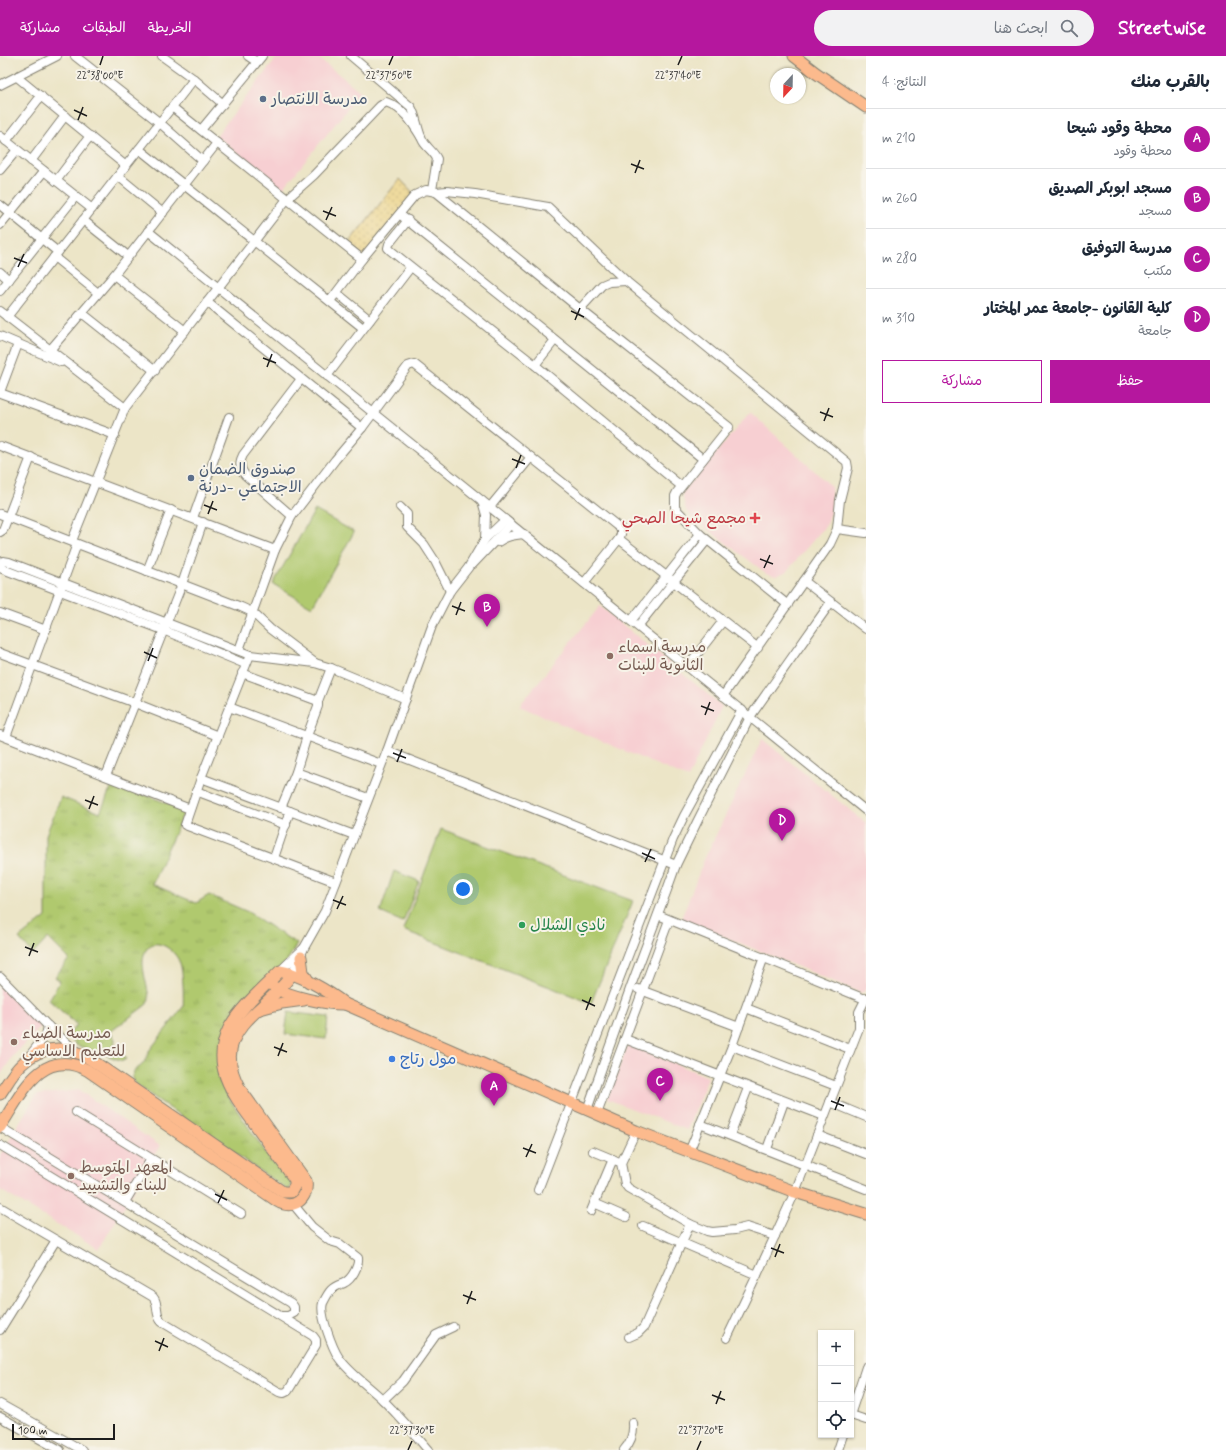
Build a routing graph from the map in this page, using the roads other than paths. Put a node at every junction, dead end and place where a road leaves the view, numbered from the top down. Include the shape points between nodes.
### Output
1 (57, 56) edge
2 (74, 56) edge
3 (162, 56) edge
4 (248, 56) edge
5 (351, 56) edge
6 (794, 56) edge
7 (259, 59) edge
8 (17, 77) junction
9 (194, 79) junction
10 (0, 86) edge
11 (41, 96) junction
12 (223, 104) junction
13 (172, 107) junction
14 (866, 107) edge
15 (65, 116) junction
16 (160, 123) junction
17 (201, 130) junction
18 (90, 136) junction
19 (421, 137) junction
20 (3, 139) edge
21 (217, 143) junction
22 (139, 149) junction
23 (17, 150) junction
24 (31, 161) junction
25 (203, 161) junction
26 (126, 166) junction
27 (0, 170) edge
28 (44, 171) junction
29 (118, 176) junction
30 (56, 181) junction
31 (184, 185) junction
32 (434, 191) junction
33 (75, 196) junction
34 (287, 199) junction
35 (0, 205) edge
36 (92, 209) junction
37 (10, 213) junction
38 (162, 213) junction
39 (400, 214) junction
40 (83, 220) junction
41 (408, 220) junction
42 (0, 225) edge
43 (148, 231) junction
44 (42, 239) junction
45 (255, 241) junction
46 (56, 255) junction
47 (128, 256) junction
48 (362, 259) junction
49 (410, 268) junction
50 (0, 272) edge
51 (114, 275) junction
52 (9, 280) junction
53 (626, 281) junction
54 (218, 288) junction
55 (0, 291) edge
56 (98, 293) junction
57 (337, 293) junction
58 (207, 302) junction
59 (330, 302) junction
60 (580, 309) junction
61 (0, 311) edge
62 (82, 313) junction
63 (7, 317) junction
64 (370, 320) junction
65 (363, 328) junction
66 (185, 331) junction
67 (0, 336) edge
68 (555, 340) junction
69 (18, 344) junction
70 (50, 350) junction
71 (535, 365) junction
72 (71, 366) junction
73 (154, 371) junction
74 (327, 376) junction
75 (301, 379) junction
76 (0, 393) edge
77 (125, 408) junction
78 (373, 413) junction
79 (229, 417) dead end
80 (362, 428) junction
81 (115, 435) junction
82 (0, 446) edge
83 (31, 457) junction
84 (531, 457) junction
85 (703, 459) junction
86 (96, 482) junction
87 (681, 486) junction
88 (482, 501) junction
89 (400, 507) dead end
90 (490, 507) junction
91 (170, 510) junction
92 (4, 515) edge
93 (292, 516) junction
94 (193, 518) junction
95 (203, 522) junction
96 (508, 522) junction
97 (837, 529) junction
98 (0, 532) edge
99 (866, 532) edge
100 (524, 534) junction
101 (700, 534) junction
102 (485, 539) junction
103 (619, 539) junction
104 (707, 540) junction
105 (75, 543) junction
106 (490, 546) junction
107 (275, 550) junction
108 (0, 567) edge
109 (468, 568) junction
110 (147, 571) junction
111 (670, 579) junction
112 (804, 581) junction
113 (64, 583) junction
114 (584, 583) junction
115 (182, 584) junction
116 (450, 591) junction
117 (60, 592) junction
118 (831, 602) junction
119 (788, 605) junction
120 (252, 612) junction
121 (0, 613) edge
122 (723, 621) junction
123 (634, 624) junction
124 (165, 626) junction
125 (866, 629) edge
126 (46, 630) junction
127 (758, 648) junction
128 (238, 650) junction
129 (0, 653) edge
130 (250, 655) junction
131 (315, 663) junction
132 (245, 664) junction
133 (33, 665) junction
134 (687, 667) junction
135 (331, 668) junction
136 (242, 673) junction
137 (724, 696) junction
138 (406, 699) junction
139 (318, 701) junction
140 (135, 703) junction
141 (229, 707) junction
142 (742, 710) junction
143 (750, 717) junction
144 (3, 736) edge
145 (218, 736) junction
146 (307, 736) junction
147 (387, 750) junction
148 (381, 764) junction
149 (296, 772) junction
150 (106, 776) junction
151 (201, 778) junction
152 (196, 791) junction
153 (368, 798) junction
154 (281, 808) junction
155 (190, 809) junction
156 (290, 811) junction
157 (866, 811) edge
158 (286, 825) junction
159 (354, 835) junction
160 (274, 858) junction
161 (665, 860) junction
162 (676, 865) junction
163 (336, 882) junction
164 (658, 915) junction
165 (669, 920) junction
166 (302, 953) junction
167 (764, 957) junction
168 (280, 971) junction
169 (292, 974) junction
170 (0, 977) edge
171 (269, 982) junction
172 (309, 982) junction
173 (631, 986) junction
174 (279, 990) junction
175 (643, 990) junction
176 (866, 998) edge
177 (312, 1000) junction
178 (345, 1004) junction
179 (746, 1008) junction
180 (258, 1009) junction
181 (859, 1019) junction
182 (866, 1025) edge
183 (48, 1026) junction
184 (738, 1027) junction
185 (625, 1039) junction
186 (732, 1046) junction
187 (850, 1049) junction
188 (78, 1053) junction
189 (27, 1059) junction
190 (720, 1076) junction
191 (836, 1086) junction
192 (748, 1088) junction
193 (0, 1094) edge
194 (784, 1102) junction
195 (830, 1102) junction
196 (572, 1103) junction
197 (76, 1112) dead end
198 (592, 1112) junction
199 (824, 1116) junction
200 (866, 1116) edge
201 (700, 1124) junction
202 (0, 1127) edge
203 (636, 1131) junction
204 (730, 1135) junction
205 (817, 1135) junction
206 (0, 1145) edge
207 (767, 1149) junction
208 (593, 1151) dead end
209 (689, 1152) junction
210 (866, 1154) edge
211 (151, 1159) junction
212 (613, 1159) junction
213 (621, 1163) junction
214 (806, 1164) junction
215 (866, 1189) edge
216 (538, 1190) dead end
217 (795, 1192) junction
218 (125, 1202) junction
219 (293, 1204) junction
220 (0, 1207) edge
221 (241, 1214) dead end
222 (866, 1214) edge
223 (626, 1217) dead end
224 (690, 1224) junction
225 (643, 1226) dead end
226 (775, 1236) junction
227 (56, 1240) junction
228 (682, 1244) junction
229 (757, 1275) junction
230 (294, 1313) junction
231 (281, 1316) junction
232 (296, 1325) junction
233 (453, 1328) dead end
234 (0, 1330) edge
235 (629, 1337) dead end
236 (727, 1338) dead end
237 (866, 1367) edge
238 (863, 1384) edge
239 (383, 1400) junction
240 (0, 1404) edge
241 (854, 1406) edge
242 (854, 1414) edge
243 (0, 1417) edge
244 (866, 1420) edge
245 (633, 1423) dead end
246 (843, 1438) edge
247 (841, 1449) edge
248 (60, 1450) edge
249 (82, 1450) edge
250 (428, 1450) edge
251 (624, 1450) edge

1 - 8 street
2 - 16 street
3 - 9 street
4 - 7 street
5 - 19 street via 411,107
6 - 14 main road
7 - 12 street
8 - 10 street
8 - 11 street
9 - 12 street
9 - 13 street
11 - 15 street
11 - 20 street
12 - 17 street
13 - 16 street
13 - 17 street
15 - 18 street
15 - 24 street
16 - 22 street
16 - 25 street
17 - 21 street
18 - 26 street
18 - 30 street
19 - 32 street via 437,159
19 - 34 street via 406,114 386,102
20 - 23 street
21 - 25 street
21 - 34 street
22 - 26 street
22 - 31 street
23 - 24 street
23 - 27 street
24 - 28 street
25 - 31 street
26 - 29 street
28 - 30 street
28 - 37 street
29 - 36 street
29 - 38 street
30 - 33 street
31 - 38 street
31 - 45 street
32 - 39 street via 420,192
32 - 53 street via 475,194 548,207
32 - 60 street
33 - 36 street
33 - 44 street
34 - 45 street
34 - 48 street
35 - 37 street
36 - 40 street
37 - 42 street
37 - 44 street
38 - 43 street
39 - 41 street
39 - 48 street
40 - 46 street
40 - 47 street
41 - 49 street via 388,248
41 - 68 street
43 - 47 street
43 - 54 street
44 - 46 street
44 - 52 street
45 - 54 street
45 - 59 street
46 - 56 street
46 - 63 street
47 - 51 street
48 - 57 street
49 - 64 street
49 - 71 street
50 - 52 street
51 - 56 street
51 - 66 street
52 - 55 street
53 - 60 street via 602,285
53 - 97 street via 846,462 848,468 840,500
54 - 58 street
54 - 74 street
56 - 62 street
57 - 59 street
57 - 64 street
58 - 66 street
58 - 75 street
59 - 65 street
60 - 85 street via 729,427
61 - 63 street
62 - 70 street
62 - 73 street
63 - 70 street
64 - 65 street
65 - 74 street
66 - 73 street
67 - 69 street
68 - 71 street
68 - 85 street
69 - 72 street
69 - 76 street
70 - 72 street
71 - 87 street
72 - 77 street
73 - 77 street
74 - 78 street
75 - 80 street
75 - 93 street via 240,462 245,475
76 - 81 street
77 - 81 street
78 - 80 street
78 - 84 street via 408,366 414,364
78 - 88 street
79 - 94 street
80 - 93 street
81 - 86 street
82 - 83 street
83 - 86 street
83 - 92 street
84 - 90 street
84 - 103 street via 621,529
85 - 87 street
86 - 91 street
86 - 105 street
87 - 101 street via 675,496 675,508
88 - 90 street
88 - 102 street via 486,515
89 - 116 street via 407,514 408,527 424,544
90 - 96 street
91 - 94 street
91 - 110 street
92 - 98 street via 3,530
92 - 105 street
93 - 107 street
94 - 95 street
95 - 107 street
95 - 115 street
96 - 100 street
96 - 102 street
96 - 106 street
97 - 99 street
97 - 112 street via 830,544
100 - 106 street via 504,537
100 - 114 street
101 - 104 street
101 - 111 street
102 - 109 street
103 - 111 street
103 - 114 street
104 - 111 street
104 - 119 street
105 - 110 street
105 - 113 street
106 - 109 street
107 - 120 street
108 - 113 street via 4,561 9,562
108 - 117 street
109 - 116 street
110 - 115 street
111 - 122 street
111 - 123 street
112 - 118 street
112 - 119 street
113 - 117 street
113 - 124 street
114 - 123 street
115 - 120 street
115 - 124 street
116 - 138 street via 432,626
117 - 124 street
117 - 126 street
118 - 125 street
118 - 143 street
119 - 127 street
120 - 128 street
120 - 131 street
121 - 126 street
122 - 127 street
122 - 134 street
123 - 134 street
124 - 128 street
124 - 132 street
124 - 140 street
126 - 133 street
127 - 137 street
128 - 130 street
129 - 133 street
130 - 131 street
130 - 132 street
131 - 135 street
132 - 136 street
133 - 140 street
133 - 144 street
134 - 137 street
135 - 138 street
135 - 139 street
136 - 139 street
136 - 141 street
137 - 142 street
138 - 147 street
139 - 146 street
140 - 145 street
140 - 150 street
141 - 145 street
141 - 146 street
142 - 143 street
142 - 161 street via 684,816
143 - 157 street
143 - 162 street
144 - 150 street
145 - 151 street
146 - 148 street
146 - 149 street
147 - 148 street
147 - 161 street
148 - 153 street
149 - 153 street
149 - 154 street
150 - 155 street
151 - 152 street
151 - 154 street
152 - 155 street
152 - 158 street
153 - 159 street
154 - 156 street
155 - 160 street via 184,825
156 - 158 street
156 - 159 street
158 - 160 street
159 - 163 street
160 - 163 street
161 - 162 street
161 - 196 street
162 - 164 street
163 - 166 street via 325,910
164 - 165 street
164 - 173 street
165 - 167 street
165 - 175 street
166 - 168 street
166 - 169 street
166 - 172 main road via 303,972
167 - 176 street
167 - 179 street
168 - 169 main road
168 - 171 main road
169 - 172 main road
169 - 174 main road
170 - 183 street
171 - 174 main road
171 - 188 main road via 229,1028 224,1044 223,1066 232,1093 295,1180 296,1185 291,1192 283,1192
172 - 178 main road
173 - 175 street
173 - 198 street
174 - 177 main road
174 - 180 main road
175 - 184 street
175 - 185 street
176 - 181 street via 859,1012
177 - 178 main road via 328,1004
177 - 180 main road
178 - 196 main road
179 - 184 street
179 - 187 street
180 - 219 main road via 237,1033 232,1046 232,1068 240,1089 306,1181 305,1193
181 - 182 street
181 - 187 street via 859,1028
183 - 188 street
183 - 189 street via 46,1035
184 - 186 street
185 - 190 street
185 - 198 street
186 - 190 street
186 - 191 street
187 - 191 street
188 - 189 main road via 52,1049
189 - 193 main road via 17,1068
190 - 192 street
190 - 201 street
191 - 195 street
192 - 194 street
192 - 204 street
194 - 199 street
194 - 207 street
195 - 199 street
195 - 200 street
196 - 198 main road
196 - 216 street
197 - 211 street
198 - 203 main road
199 - 205 street
201 - 204 street
201 - 209 street
202 - 218 street
202 - 219 main road via 38,1073 58,1064 76,1065 87,1070 277,1202
203 - 209 main road
203 - 213 street
204 - 207 street
205 - 210 street
205 - 214 street
206 - 231 street
207 - 214 street
208 - 212 street
209 - 217 main road
211 - 218 street
211 - 221 street
212 - 213 street
212 - 223 street via 593,1207
213 - 224 street via 628,1188
214 - 215 street
214 - 217 street
217 - 222 main road
217 - 226 street
218 - 230 street via 291,1303
219 - 239 street via 312,1227 358,1258 349,1279 331,1290 322,1312 339,1358
220 - 227 street
224 - 226 street via 712,1232 747,1227
224 - 228 street
225 - 228 street
226 - 229 street
227 - 232 street via 153,1297 162,1322 281,1393 288,1391 316,1345 313,1336
227 - 234 street
228 - 229 street
228 - 235 street via 644,1327
229 - 236 street
230 - 231 street
230 - 232 street
231 - 232 street
233 - 239 street via 436,1335 403,1382
237 - 238 street
238 - 241 street
239 - 250 street
240 - 249 street
242 - 244 street
243 - 248 street
245 - 251 street via 632,1439
246 - 247 street

